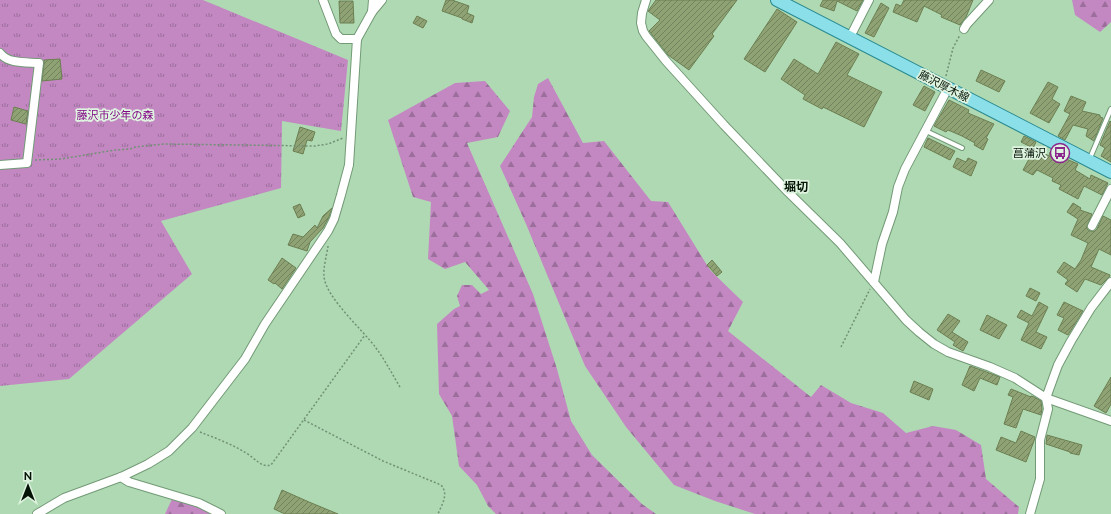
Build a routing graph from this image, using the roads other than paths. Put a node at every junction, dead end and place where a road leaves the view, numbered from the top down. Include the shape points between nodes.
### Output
1 (323, 0) edge
2 (373, 0) edge
3 (382, 0) edge
4 (646, 0) edge
5 (777, 0) edge
6 (869, 0) edge
7 (989, 0) edge
8 (372, 12) junction
9 (964, 29) road end
10 (850, 37) junction
11 (357, 39) junction
12 (0, 53) edge
13 (946, 87) junction
14 (1111, 109) edge
15 (926, 131) junction
16 (962, 148) dead end
17 (1089, 161) junction
18 (0, 165) edge
19 (1111, 172) edge
20 (1111, 190) edge
21 (1092, 226) dead end
22 (874, 282) junction
23 (1111, 282) edge
24 (1046, 398) junction
25 (1111, 421) edge
26 (122, 477) junction
27 (37, 514) edge
28 (221, 514) edge
29 (1030, 514) edge

1 - 11 street via 336,34 341,39
2 - 8 street
3 - 8 street
4 - 22 street via 641,18 646,36 724,124 840,243
5 - 10 main road, 藤沢厚木線
6 - 10 street
7 - 9 street
8 - 11 street
10 - 13 main road, 藤沢厚木線
11 - 26 street via 349,165 336,213 328,231 265,324 245,360 192,428 169,451
12 - 18 street via 3,58 39,63 27,163
13 - 15 street
13 - 17 main road, 藤沢厚木線
14 - 17 lane
15 - 16 lane
15 - 22 street via 904,169 882,244
17 - 19 main road, 藤沢厚木線
20 - 21 street
22 - 24 street via 906,320 934,344 1015,378
23 - 24 street via 1071,341 1058,365
24 - 25 street
24 - 29 street via 1048,409 1040,440 1040,479
26 - 27 street via 64,498
26 - 28 street via 129,482 199,503

